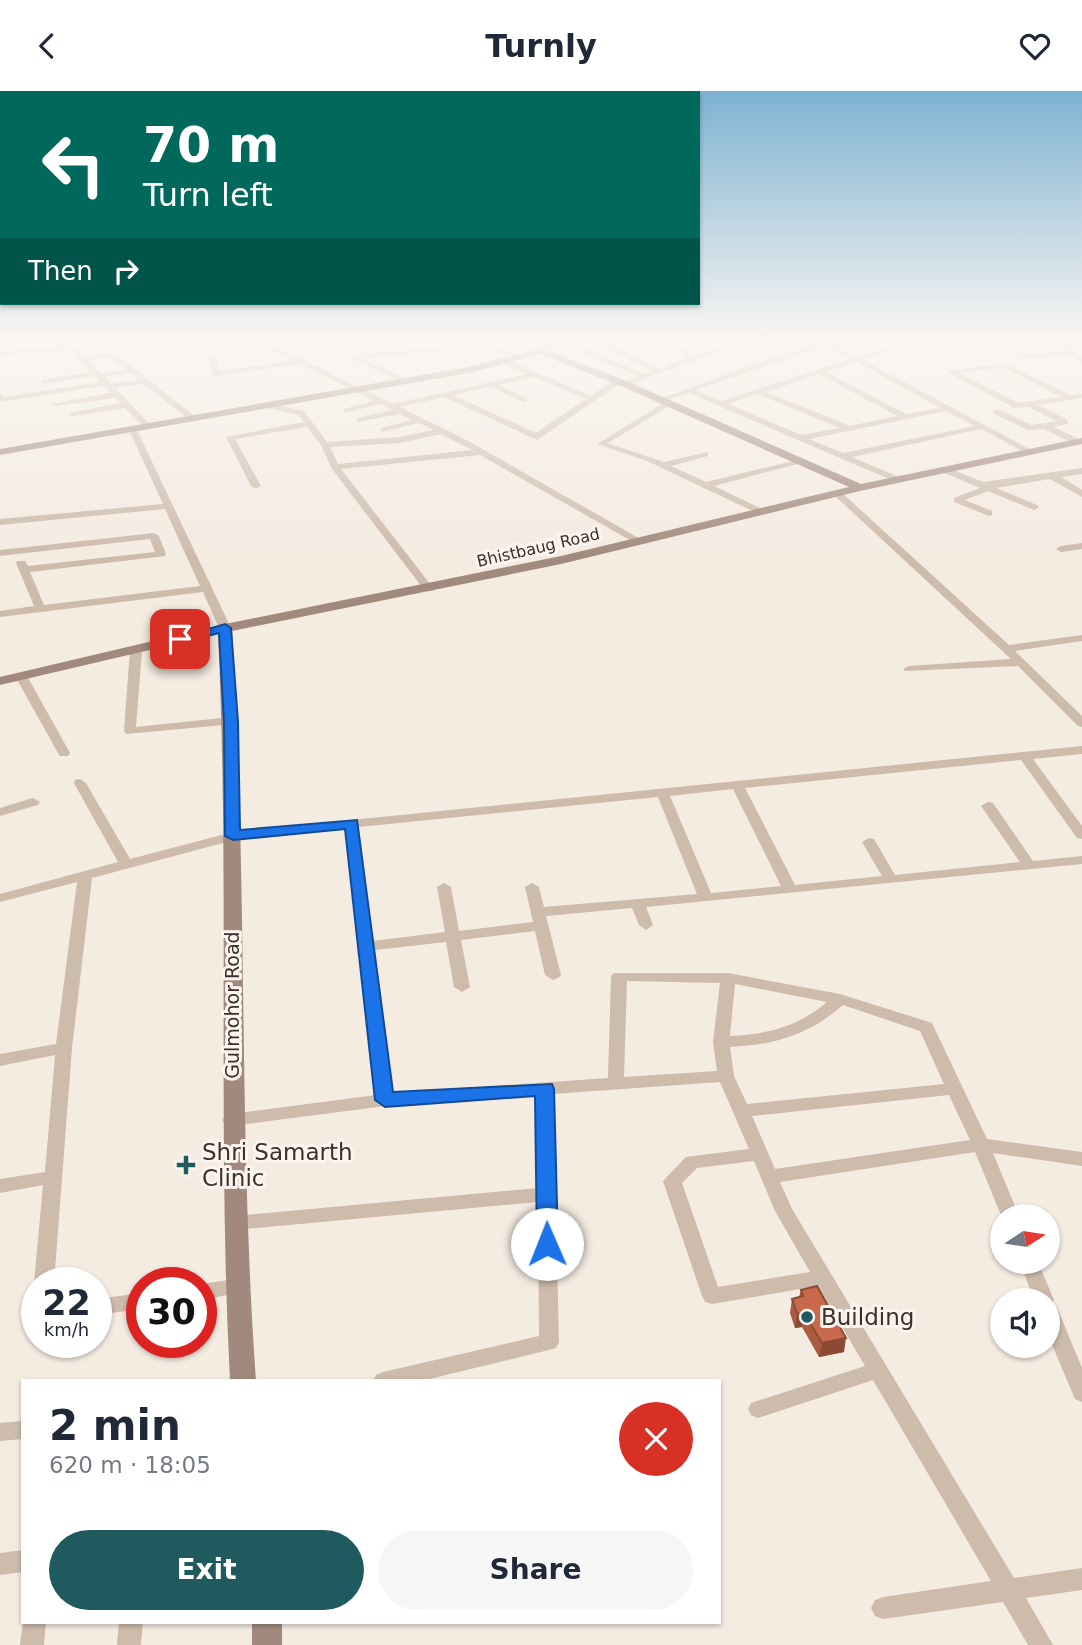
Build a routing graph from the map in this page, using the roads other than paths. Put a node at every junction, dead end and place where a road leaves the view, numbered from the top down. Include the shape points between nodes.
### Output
1 (135, 414) edge
2 (187, 414) edge
3 (223, 414) edge
4 (300, 414) edge
5 (381, 414) edge
6 (406, 414) edge
7 (485, 414) edge
8 (571, 414) edge
9 (648, 414) edge
10 (692, 414) edge
11 (742, 414) edge
12 (813, 414) edge
13 (898, 414) edge
14 (923, 414) edge
15 (955, 414) edge
16 (1000, 414) edge
17 (1048, 414) edge
18 (905, 417) junction
19 (194, 419) junction
20 (360, 420) dead end
21 (420, 420) junction
22 (309, 424) junction
23 (1045, 426) junction
24 (148, 427) junction
25 (980, 427) junction
26 (849, 428) junction
27 (134, 430) junction
28 (384, 430) dead end
29 (442, 431) junction
30 (800, 438) junction
31 (1080, 441) edge
32 (325, 445) junction
33 (1027, 450) junction
34 (0, 452) edge
35 (481, 452) junction
36 (705, 454) dead end
37 (842, 457) junction
38 (801, 462) junction
39 (663, 465) junction
40 (335, 467) junction
41 (943, 469) junction
42 (1081, 472) edge
43 (1052, 476) junction
44 (896, 479) junction
45 (706, 485) junction
46 (256, 486) dead end
47 (989, 486) junction
48 (860, 488) junction
49 (838, 494) junction
50 (1082, 494) edge
51 (169, 506) junction
52 (1034, 507) dead end
53 (761, 512) junction
54 (989, 513) dead end
55 (0, 522) edge
56 (639, 541) junction
57 (1082, 546) edge
58 (1061, 549) dead end
59 (16, 551) junction
60 (0, 553) edge
61 (24, 570) junction
62 (206, 589) junction
63 (429, 589) junction
64 (41, 610) junction
65 (0, 614) edge
66 (225, 628) junction
67 (1082, 638) edge
68 (1006, 649) junction
69 (136, 650) junction
70 (1020, 662) junction
71 (909, 669) dead end
72 (21, 676) junction
73 (0, 681) edge
74 (231, 722) junction
75 (1082, 723) edge
76 (1082, 750) edge
77 (64, 753) dead end
78 (1025, 756) junction
79 (80, 783) dead end
80 (737, 784) junction
81 (662, 791) junction
82 (33, 802) dead end
83 (988, 806) dead end
84 (0, 812) edge
85 (352, 824) junction
86 (1082, 835) edge
87 (233, 836) junction
88 (869, 842) dead end
89 (1082, 860) edge
90 (126, 865) junction
91 (1029, 866) junction
92 (85, 877) junction
93 (891, 880) junction
94 (444, 887) dead end
95 (533, 887) dead end
96 (790, 890) junction
97 (706, 897) junction
98 (0, 898) edge
99 (638, 903) junction
100 (540, 919) junction
101 (646, 925) dead end
102 (452, 935) junction
103 (366, 946) junction
104 (553, 975) dead end
105 (728, 978) junction
106 (462, 987) dead end
107 (840, 999) junction
108 (721, 1042) junction
109 (64, 1048) junction
110 (0, 1060) edge
111 (726, 1076) junction
112 (616, 1084) junction
113 (545, 1089) junction
114 (955, 1089) junction
115 (385, 1100) junction
116 (741, 1111) junction
117 (231, 1120) junction
118 (981, 1145) junction
119 (760, 1154) junction
120 (1082, 1159) edge
121 (53, 1177) junction
122 (769, 1177) junction
123 (0, 1186) edge
124 (547, 1194) junction
125 (1005, 1204) edge
126 (234, 1223) junction
127 (45, 1267) edge
128 (824, 1277) junction
129 (236, 1287) junction
130 (217, 1290) edge
131 (1060, 1339) edge
132 (878, 1370) junction
133 (243, 1379) edge
134 (392, 1379) edge
135 (1082, 1393) edge
136 (758, 1409) dead end
137 (21, 1430) edge
138 (0, 1432) edge
139 (21, 1561) edge
140 (0, 1564) edge
141 (1082, 1579) edge
142 (1008, 1589) junction
143 (883, 1608) dead end
144 (34, 1624) edge
145 (131, 1624) edge
146 (267, 1624) edge
147 (32, 1645) edge
148 (130, 1645) edge
149 (267, 1645) edge
150 (1041, 1645) edge

1 - 24 street
2 - 19 street
3 - 19 street
4 - 22 street
5 - 20 street
6 - 21 street
7 - 8 street via 537,437
9 - 39 street via 601,444
10 - 38 street
11 - 30 street
12 - 26 street
13 - 18 street
14 - 18 street
15 - 25 street
16 - 23 street via 1031,428
17 - 23 street via 1065,422
18 - 26 street
19 - 24 street
21 - 28 street
21 - 29 street
22 - 32 street
22 - 46 street via 230,437
23 - 31 street
24 - 27 street
25 - 33 street
25 - 37 street
26 - 30 street
27 - 34 street
27 - 51 street
29 - 32 street via 400,440
29 - 35 street
30 - 37 street
31 - 33 street, Bhistbaug Road
32 - 40 street
33 - 41 street, Bhistbaug Road
35 - 40 street
35 - 56 street
36 - 39 street
37 - 44 street
38 - 45 street
38 - 48 street
39 - 45 street
40 - 63 street
41 - 44 street, Bhistbaug Road
41 - 47 street
42 - 43 street
43 - 47 street
43 - 50 street
44 - 48 street, Bhistbaug Road
45 - 53 street
47 - 52 street
47 - 54 street via 957,501
48 - 49 street, Bhistbaug Road
49 - 53 street, Bhistbaug Road
49 - 68 street
51 - 55 street
51 - 62 street
53 - 56 street, Bhistbaug Road
56 - 63 street, Bhistbaug Road
57 - 58 street
59 - 60 street
59 - 61 street
59 - 61 street via 154,536 161,554
61 - 64 street
62 - 64 street
62 - 66 street
63 - 66 street, Bhistbaug Road
64 - 65 street
66 - 69 street, Bhistbaug Road
66 - 74 street, Gulmohor Road
67 - 68 street
68 - 70 street
69 - 72 street, Bhistbaug Road
69 - 74 street via 130,731
70 - 71 street
70 - 75 street
72 - 73 street, Bhistbaug Road
72 - 77 street
74 - 87 street, Gulmohor Road
76 - 78 street
78 - 80 street
78 - 86 street
79 - 90 street
80 - 81 street
80 - 96 street
81 - 85 street
81 - 97 street
82 - 84 street
83 - 91 street
85 - 87 street
85 - 103 street
87 - 90 street
87 - 117 street, Gulmohor Road
88 - 93 street
89 - 91 street
90 - 92 street
91 - 93 street
92 - 98 street
92 - 109 street
93 - 96 street
94 - 102 street
95 - 100 street
96 - 97 street
97 - 99 street
99 - 100 street
99 - 101 street
100 - 102 street
100 - 104 street
102 - 103 street
102 - 106 street
103 - 115 street
105 - 107 street
105 - 108 street
105 - 112 street via 619,977
107 - 108 street via 820,1018 785,1037
107 - 114 street via 926,1027
108 - 111 street
109 - 110 street
109 - 121 street
111 - 112 street
111 - 116 street
112 - 113 street
113 - 115 street
113 - 124 street
114 - 116 street
114 - 118 street
115 - 117 street
116 - 119 street
117 - 126 street, Gulmohor Road
118 - 120 street
118 - 122 street
118 - 125 street
119 - 122 street
119 - 128 street via 692,1162 672,1181 712,1296
121 - 123 street
121 - 127 street
122 - 128 street
124 - 126 street
124 - 134 street via 549,1342
126 - 129 street, Gulmohor Road
128 - 132 street
129 - 130 street
129 - 133 street, Gulmohor Road
131 - 135 street
132 - 136 street
132 - 142 street
137 - 138 street
139 - 140 street
141 - 142 street
142 - 143 street
142 - 150 street
144 - 147 street
145 - 148 street
146 - 149 street

